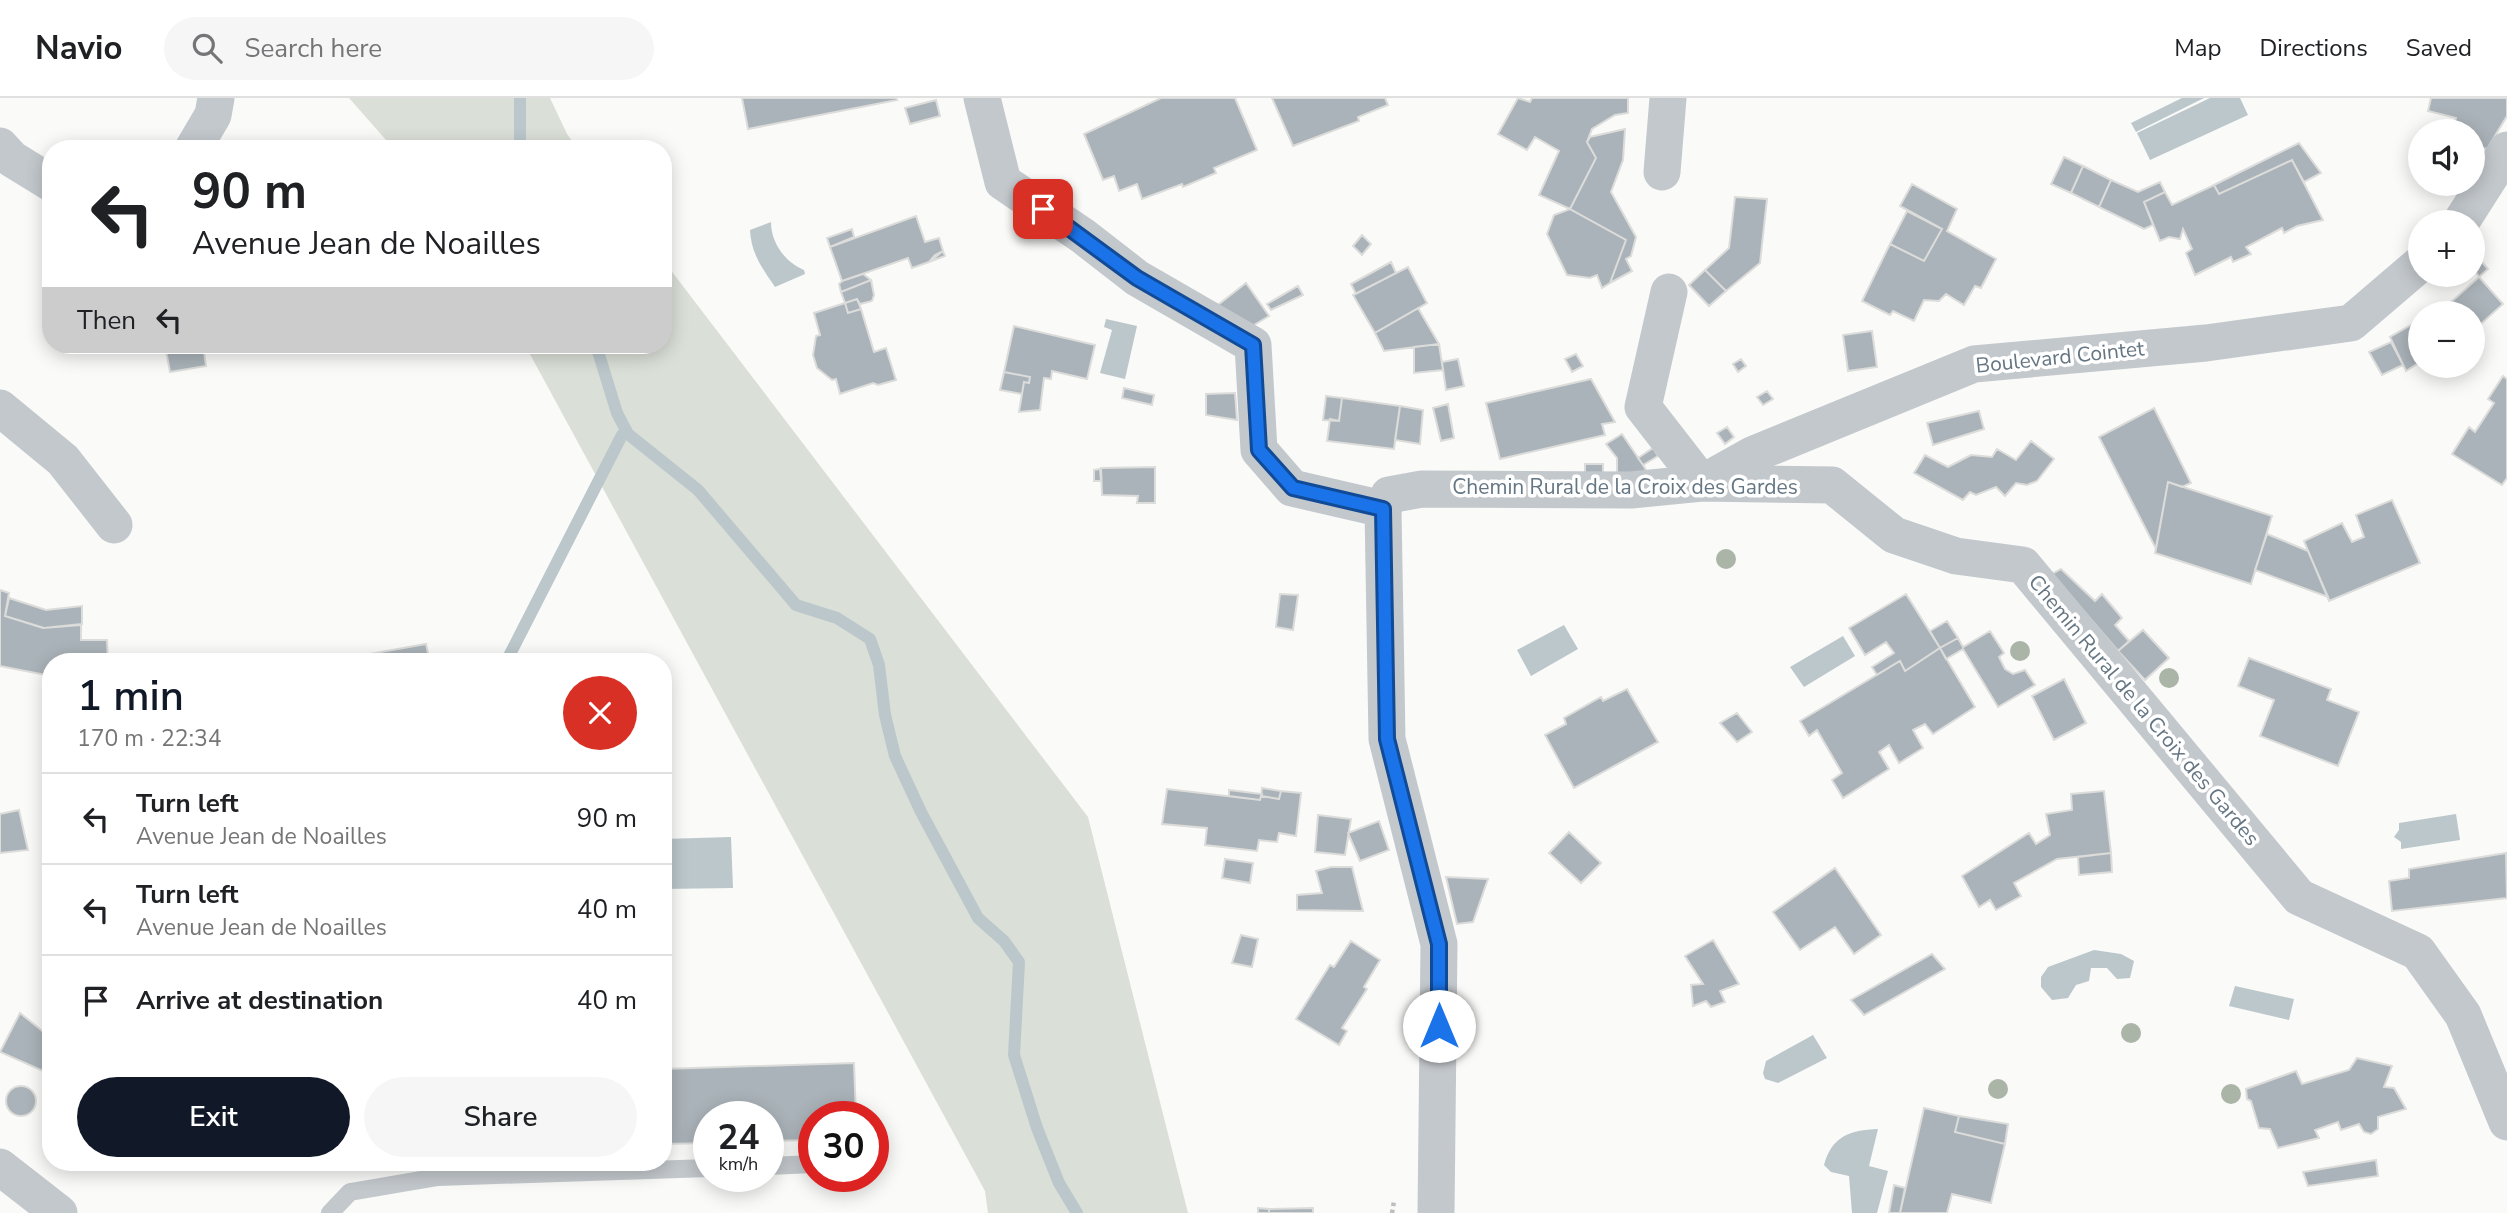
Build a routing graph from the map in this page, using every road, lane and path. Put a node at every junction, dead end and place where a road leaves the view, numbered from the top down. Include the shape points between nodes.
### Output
1 (215, 98) edge
2 (982, 98) edge
3 (1668, 98) edge
4 (198, 140) edge
5 (0, 146) edge
6 (2507, 150) edge
7 (1662, 172) dead end
8 (42, 177) edge
9 (2469, 210) edge
10 (2408, 274) edge
11 (1669, 292) dead end
12 (0, 408) edge
13 (1702, 483) junction
14 (1383, 509) junction
15 (114, 525) dead end
16 (2507, 1122) edge
17 (0, 1167) edge
18 (672, 1169) edge
19 (693, 1169) edge
20 (619, 1171) edge
21 (59, 1213) edge
22 (330, 1213) edge
23 (1436, 1213) edge

1 - 4 street via 213,116
2 - 14 street via 1003,181 1137,278 1253,345 1259,450 1293,488
3 - 7 street
5 - 8 street
6 - 9 street
10 - 13 street, Boulevard Cointet via 2351,323 2206,343 1974,364 1754,454
11 - 13 street via 1643,407
12 - 15 street via 62,460
13 - 14 street, Chemin Rural de la Croix des Gardes via 1631,490 1422,489 1389,495
13 - 16 street, Chemin Rural de la Croix des Gardes via 1832,485 1894,535 1956,556 2023,565 2299,897 2418,952 2462,1015
14 - 23 street via 1387,739 1439,944
17 - 21 street
18 - 19 lane
20 - 22 lane via 438,1177 350,1192

